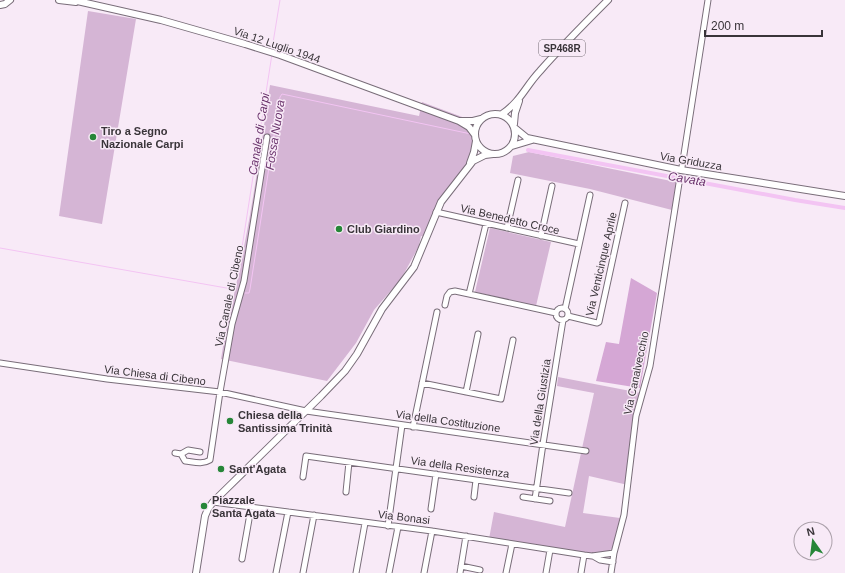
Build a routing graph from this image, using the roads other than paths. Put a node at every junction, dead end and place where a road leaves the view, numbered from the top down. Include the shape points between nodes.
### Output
1 (10, 0) edge
2 (59, 0) edge
3 (73, 0) edge
4 (608, 0) edge
5 (708, 0) edge
6 (84, 2) junction
7 (1, 5) edge
8 (520, 98) junction
9 (502, 114) junction
10 (480, 119) junction
11 (459, 121) junction
12 (515, 127) junction
13 (267, 136) dead end
14 (476, 138) junction
15 (534, 140) junction
16 (512, 146) junction
17 (493, 154) junction
18 (467, 167) junction
19 (682, 167) dead end
20 (679, 179) dead end
21 (518, 180) dead end
22 (552, 186) dead end
23 (590, 195) dead end
24 (845, 196) edge
25 (625, 203) dead end
26 (436, 212) junction
27 (486, 224) junction
28 (507, 228) junction
29 (541, 236) junction
30 (579, 244) junction
31 (469, 294) junction
32 (445, 305) dead end
33 (565, 309) junction
34 (437, 312) dead end
35 (556, 313) junction
36 (568, 316) junction
37 (563, 320) junction
38 (478, 334) dead end
39 (513, 340) dead end
40 (0, 363) edge
41 (422, 383) junction
42 (220, 392) junction
43 (466, 392) junction
44 (306, 411) junction
45 (402, 425) junction
46 (413, 427) junction
47 (542, 444) junction
48 (586, 451) dead end
49 (200, 452) dead end
50 (175, 453) dead end
51 (181, 454) junction
52 (349, 462) junction
53 (395, 468) junction
54 (436, 474) junction
55 (303, 477) dead end
56 (476, 480) junction
57 (537, 488) junction
58 (346, 492) dead end
59 (569, 493) dead end
60 (474, 497) dead end
61 (522, 497) dead end
62 (535, 499) junction
63 (550, 501) dead end
64 (213, 502) junction
65 (251, 508) junction
66 (431, 509) dead end
67 (288, 512) junction
68 (314, 515) junction
69 (365, 523) junction
70 (388, 526) junction
71 (398, 527) junction
72 (432, 531) junction
73 (466, 536) junction
74 (512, 544) junction
75 (550, 550) junction
76 (614, 554) junction
77 (584, 555) junction
78 (592, 556) junction
79 (242, 559) dead end
80 (613, 562) junction
81 (461, 566) junction
82 (480, 570) dead end
83 (196, 573) edge
84 (276, 573) edge
85 (303, 573) edge
86 (356, 573) edge
87 (389, 573) edge
88 (424, 573) edge
89 (460, 573) edge
90 (506, 573) edge
91 (546, 573) edge
92 (581, 573) edge
93 (611, 573) edge

1 - 7 main road
2 - 6 main road, Via 12 Luglio 1944
3 - 6 main road, Via 12 Luglio 1944
4 - 8 main road, SP468R via 539,72
5 - 19 street
6 - 11 main road, Via 12 Luglio 1944 via 193,28 278,54
8 - 9 main road, SP468R
8 - 12 main road, SP468R via 515,113
9 - 10 main road via 490,114
9 - 12 main road via 511,120
10 - 11 main road
10 - 14 main road via 476,127
11 - 14 main road via 469,127
12 - 15 main road, Via Griduzza via 527,138
12 - 16 main road, SP468R via 516,135
13 - 42 street, Via Canale di Cibeno via 244,281 232,324
14 - 17 main road via 483,150
14 - 18 main road via 474,152
15 - 16 main road, Via Griduzza
15 - 24 main road, Via Griduzza via 681,170
16 - 17 main road via 504,152
17 - 18 main road via 479,157
18 - 26 main road
20 - 76 street, Via Canalvecchio via 650,366 636,416 624,515
21 - 28 street
22 - 29 street
23 - 30 street
25 - 36 street, Via Venticinque Aprile via 599,322
26 - 27 street, Via Benedetto Croce
26 - 44 main road via 412,271 382,309 345,371
27 - 28 street, Via Benedetto Croce
27 - 31 street
28 - 29 street, Via Benedetto Croce
29 - 30 street, Via Benedetto Croce
30 - 33 street
31 - 32 street via 450,292
31 - 35 street
33 - 35 street via 560,308
33 - 36 street
34 - 41 street
35 - 37 street via 557,318
36 - 37 street
37 - 47 street, Via della Giustizia
38 - 43 street
39 - 43 street via 501,399
40 - 42 street, Via Chiesa di Cibeno
41 - 43 street
41 - 46 street
42 - 44 street, Via Chiesa di Cibeno
42 - 51 street, Via Canale di Cibeno via 210,460 206,463 185,461
44 - 45 street, Via della Costituzione
44 - 64 main road
45 - 46 street, Via della Costituzione
45 - 53 street
46 - 47 street, Via della Costituzione
47 - 48 street, Via della Costituzione
47 - 57 street, Via della Giustizia
49 - 51 street via 188,450
50 - 51 street
52 - 53 street, Via della Resistenza
52 - 55 street, Via della Resistenza via 306,456
52 - 58 street
53 - 54 street, Via della Resistenza
53 - 70 street
54 - 56 street, Via della Resistenza
54 - 66 street
56 - 57 street, Via della Resistenza
56 - 60 street
57 - 59 street, Via della Resistenza
57 - 62 street, Via della Giustizia
61 - 62 street
62 - 63 street
64 - 65 street, Via Bonasi
64 - 83 main road via 205,516
65 - 67 street, Via Bonasi
65 - 79 street
67 - 68 street, Via Bonasi
67 - 84 street
68 - 69 street, Via Bonasi
68 - 85 street
69 - 70 street, Via Bonasi
69 - 86 street
70 - 71 street, Via Bonasi
71 - 72 street, Via Bonasi
71 - 87 street
72 - 73 street, Via Bonasi
72 - 88 street
73 - 74 street, Via Bonasi
73 - 81 street
74 - 75 street, Via Bonasi
74 - 90 street
75 - 77 street, Via Bonasi
75 - 91 street
76 - 78 street, Via Bonasi
76 - 80 street, Via Canalvecchio
77 - 78 street, Via Bonasi
77 - 92 street
78 - 80 street, Via Bonasi
80 - 93 street, Via Canalvecchio
81 - 82 street
81 - 89 street

